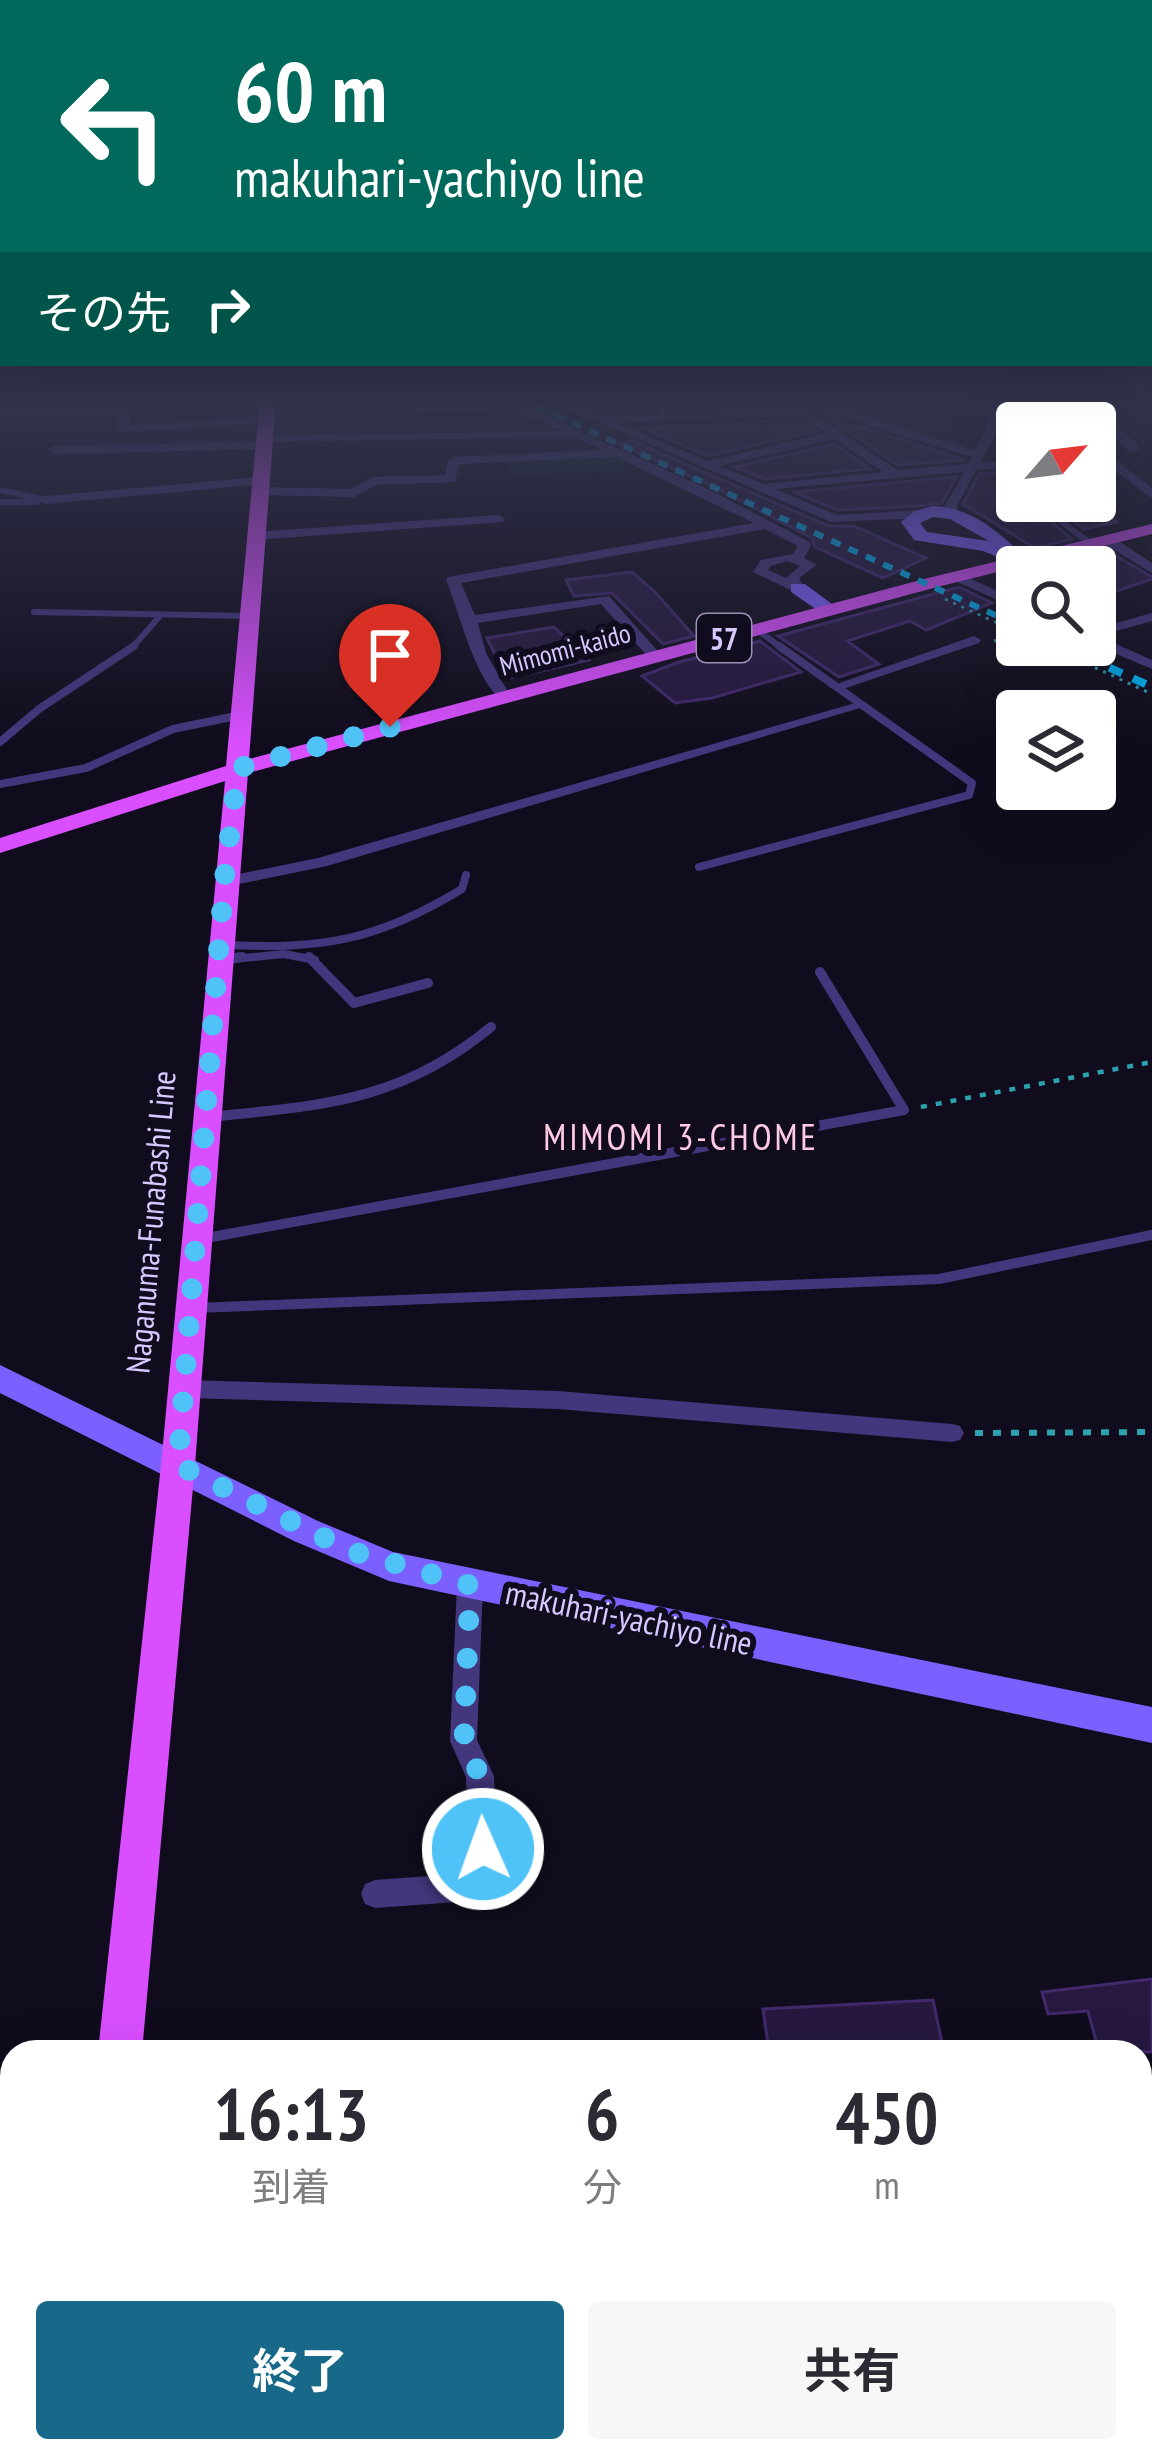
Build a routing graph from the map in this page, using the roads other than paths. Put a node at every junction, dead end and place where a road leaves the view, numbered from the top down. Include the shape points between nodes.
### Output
1 (256, 514) edge
2 (741, 514) edge
3 (823, 514) edge
4 (922, 514) junction
5 (925, 514) edge
6 (954, 514) edge
7 (500, 520) dead end
8 (1067, 522) edge
9 (762, 526) junction
10 (1152, 530) edge
11 (254, 536) junction
12 (1098, 541) junction
13 (1004, 546) edge
14 (1067, 546) edge
15 (996, 549) edge
16 (798, 558) junction
17 (996, 561) edge
18 (1152, 569) edge
19 (956, 577) junction
20 (798, 588) junction
21 (996, 595) edge
22 (830, 610) junction
23 (34, 612) dead end
24 (248, 616) junction
25 (159, 617) junction
26 (1152, 617) edge
27 (470, 620) junction
28 (757, 629) junction
29 (1116, 629) edge
30 (974, 640) dead end
31 (1116, 647) edge
32 (655, 656) junction
33 (1152, 665) edge
34 (835, 687) junction
35 (504, 697) junction
36 (860, 706) junction
37 (241, 716) junction
38 (0, 742) edge
39 (238, 768) junction
40 (0, 784) edge
41 (0, 846) edge
42 (699, 867) dead end
43 (466, 875) dead end
44 (224, 882) junction
45 (219, 953) junction
46 (820, 972) dead end
47 (428, 983) dead end
48 (491, 1027) dead end
49 (206, 1117) junction
50 (1152, 1235) edge
51 (197, 1239) junction
52 (191, 1308) junction
53 (0, 1378) edge
54 (184, 1389) junction
55 (952, 1432) road end
56 (178, 1465) junction
57 (470, 1585) junction
58 (1152, 1725) edge
59 (375, 1894) dead end
60 (121, 2040) edge

1 - 11 main road, Naganuma-Funabashi Line
2 - 9 street
3 - 4 street
4 - 5 main road
4 - 15 main road via 910,522 921,536
6 - 13 main road
7 - 11 street
8 - 12 lane
9 - 16 street via 805,545
9 - 27 street via 453,580
10 - 12 main road, Mimomi-kaido / 57
11 - 24 main road, Naganuma-Funabashi Line
12 - 14 main road, Mimomi-kaido / 57
12 - 18 street
16 - 20 street via 810,565 791,577
16 - 20 street via 766,563 760,572
17 - 19 main road, Mimomi-kaido / 57
19 - 21 street
19 - 22 main road, Mimomi-kaido / 57
20 - 22 main road
22 - 28 main road, Mimomi-kaido / 57
23 - 25 lane
24 - 25 lane
24 - 37 main road, Naganuma-Funabashi Line
25 - 38 lane via 118,662
26 - 29 street
27 - 32 street via 604,598
27 - 35 street
28 - 32 main road, Mimomi-kaido / 57
28 - 34 lane
30 - 34 street
31 - 33 street
32 - 35 main road, Mimomi-kaido / 57
34 - 36 lane
35 - 39 main road, Mimomi-kaido / 57
36 - 42 lane via 972,783 969,795
36 - 44 street via 321,862
37 - 39 main road, Naganuma-Funabashi Line
37 - 40 lane via 172,729 86,767
39 - 41 main road, Mimomi-kaido / 57
39 - 44 main road, Naganuma-Funabashi Line
43 - 45 lane via 462,889 429,910 345,938
44 - 45 main road, Naganuma-Funabashi Line
45 - 47 lane via 301,955 317,961 354,1003
45 - 49 main road, Naganuma-Funabashi Line
46 - 51 lane via 904,1110
48 - 49 lane via 445,1064 376,1091
49 - 51 main road, Naganuma-Funabashi Line
50 - 52 lane via 939,1279
51 - 52 main road, Naganuma-Funabashi Line
52 - 54 main road, Naganuma-Funabashi Line
53 - 56 main road, makuhari-yachiyo line
54 - 55 street via 558,1400
54 - 56 main road, Naganuma-Funabashi Line
56 - 57 main road, makuhari-yachiyo line via 351,1551
56 - 60 main road, Naganuma-Funabashi Line
57 - 58 main road, makuhari-yachiyo line
57 - 59 street via 464,1741 480,1776 484,1886

